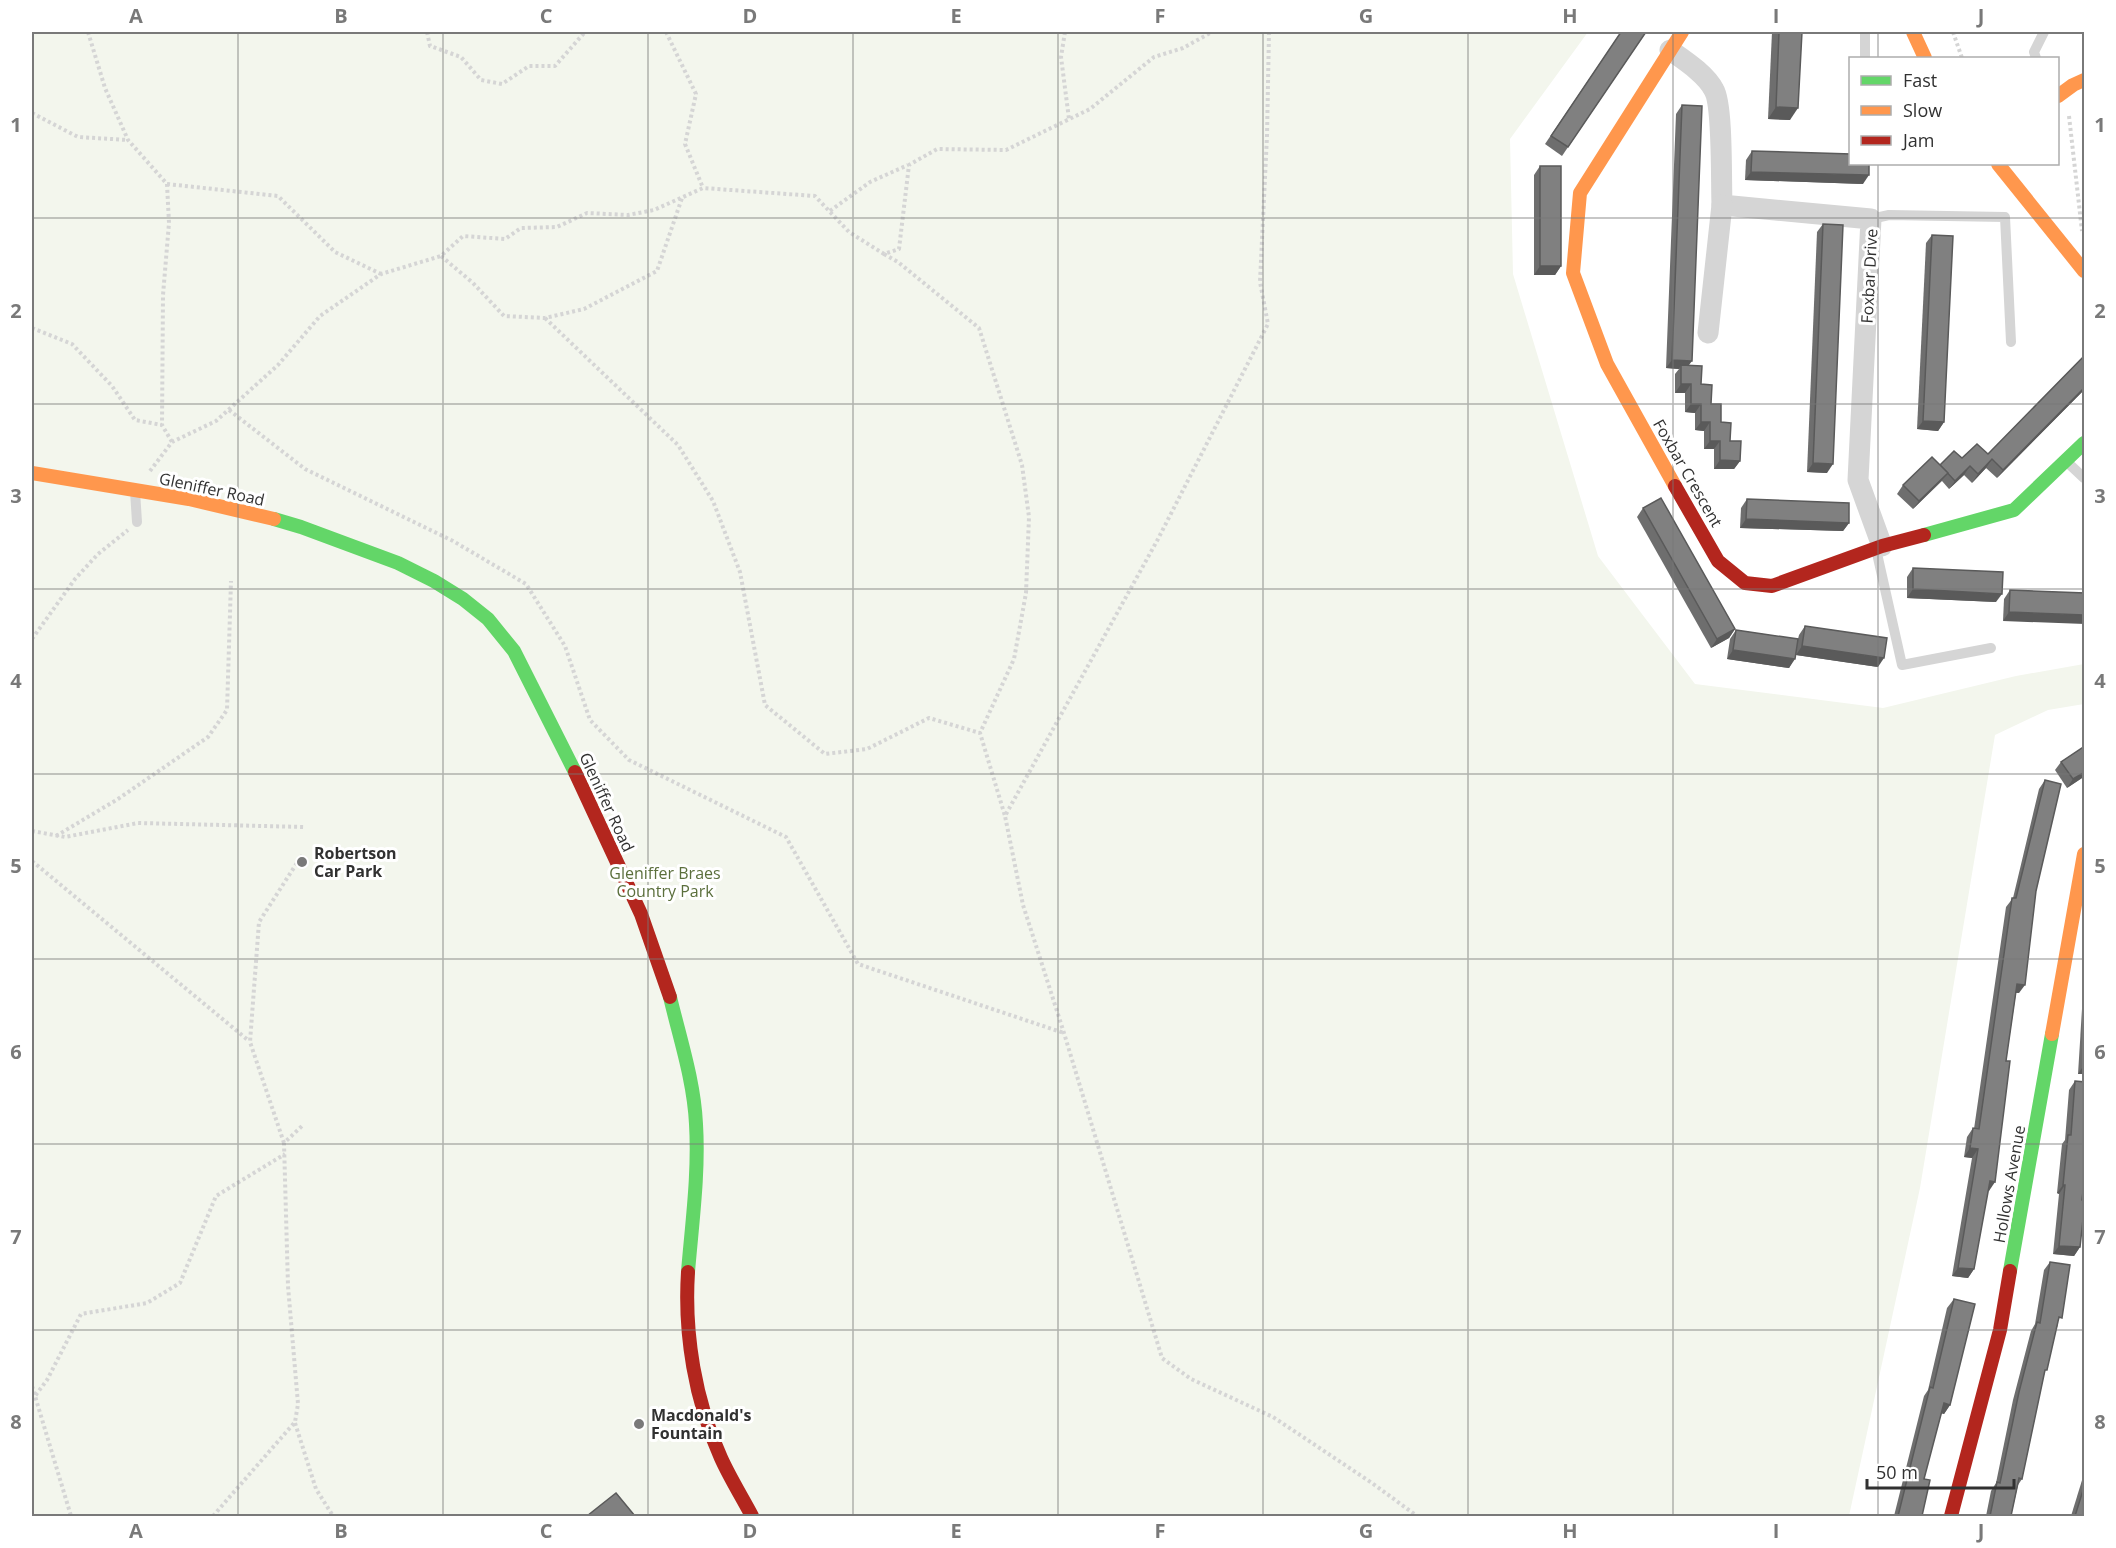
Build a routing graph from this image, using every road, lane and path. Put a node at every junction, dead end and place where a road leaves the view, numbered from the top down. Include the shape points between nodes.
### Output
1 (88, 32) edge
2 (427, 32) edge
3 (585, 32) edge
4 (666, 32) edge
5 (1065, 32) edge
6 (1212, 32) edge
7 (1269, 32) edge
8 (1682, 32) edge
9 (1865, 32) edge
10 (1913, 32) edge
11 (1953, 32) edge
12 (2044, 32) edge
13 (1670, 50) junction
14 (1865, 57) edge
15 (1925, 57) edge
16 (1962, 57) edge
17 (2036, 57) edge
18 (2079, 82) edge
19 (2059, 95) edge
20 (32, 113) edge
21 (1069, 119) junction
22 (128, 140) junction
23 (909, 165) junction
24 (1999, 165) edge
25 (167, 184) junction
26 (703, 188) junction
27 (682, 198) junction
28 (1722, 205) junction
29 (829, 211) junction
30 (1871, 219) junction
31 (884, 254) junction
32 (441, 256) junction
33 (2075, 258) junction
34 (2085, 271) edge
35 (381, 274) junction
36 (546, 318) junction
37 (32, 328) edge
38 (1708, 333) dead end
39 (2011, 342) dead end
40 (229, 410) junction
41 (162, 425) junction
42 (172, 442) junction
43 (2085, 443) edge
44 (2066, 461) junction
45 (32, 473) edge
46 (2085, 478) edge
47 (135, 490) junction
48 (137, 522) joint
49 (1879, 547) junction
50 (231, 581) dead end
51 (32, 639) edge
52 (1991, 648) dead end
53 (980, 733) junction
54 (1005, 816) junction
55 (305, 827) dead end
56 (32, 831) edge
57 (56, 836) junction
58 (2085, 854) edge
59 (302, 855) dead end
60 (32, 861) edge
61 (1065, 1033) junction
62 (250, 1042) junction
63 (302, 1126) dead end
64 (284, 1143) junction
65 (285, 1154) junction
66 (32, 1386) edge
67 (33, 1397) edge
68 (295, 1422) junction
69 (71, 1516) edge
70 (213, 1516) edge
71 (333, 1516) edge
72 (752, 1516) edge
73 (1417, 1516) edge
74 (1951, 1516) edge

1 - 22 path via 105,88
2 - 3 path via 430,46 461,57 481,80 502,84 529,66 555,66
4 - 26 path via 696,93 686,144
5 - 21 path via 1061,57
6 - 21 path via 1183,48 1154,57 1090,109
7 - 54 path via 1260,282 1268,324 1158,539
8 - 13 street, Foxbar Crescent
9 - 14 lane
10 - 15 street
11 - 16 path
12 - 17 lane via 2034,52
13 - 28 street via 1714,90
13 - 49 street, Foxbar Crescent via 1580,193 1573,273 1607,364 1718,561 1745,583 1772,586
18 - 19 street
18 - 33 path via 2068,120 2084,246
20 - 22 path via 78,136
21 - 23 path via 1006,150 937,148
22 - 25 path
23 - 29 path via 870,182
23 - 31 path via 899,249
24 - 33 street
25 - 35 path via 278,196 335,252
25 - 41 path
26 - 27 path
26 - 29 path via 815,196
27 - 32 path via 654,210 628,215 587,213 557,227 521,228 505,239 463,236
27 - 36 path via 657,271 584,309
28 - 30 street, Foxbar Drive
28 - 38 street
29 - 31 path via 849,232
30 - 39 lane via 1888,215 2005,217
30 - 49 street, Foxbar Drive via 1858,480
31 - 53 path via 979,328 1022,465 1029,517 1026,593 1014,659
32 - 35 path
32 - 36 path via 504,316
33 - 34 street
35 - 40 path via 320,316 278,365
36 - 53 path via 678,445 713,501 740,572 765,705 825,754 867,749 929,718
37 - 41 path via 72,344 112,386 135,420
40 - 42 path via 216,421
40 - 61 path via 305,469 453,541 526,584 565,645 590,720 628,760 786,837 858,964
41 - 42 path
42 - 47 path
43 - 44 street, Foxbar Crescent
44 - 46 lane
44 - 49 street, Foxbar Crescent via 2014,510
45 - 47 street, Gleniffer Road
47 - 48 lane
47 - 72 street, Gleniffer Road via 250,512 398,563 463,598 488,619 514,651 641,914 668,989 696,1123 686,1303 691,1351 701,1402 721,1458
48 - 51 path via 75,579
49 - 52 lane via 1902,665
50 - 57 path via 227,710 208,737
53 - 54 path
54 - 61 path via 1023,905
55 - 57 path via 138,823
56 - 57 path
58 - 74 street, Hollows Avenue via 2000,1330
59 - 62 path via 259,922
60 - 62 path
61 - 73 path via 1162,1358 1191,1379 1273,1417
62 - 64 path
63 - 64 path
64 - 65 path
65 - 67 path via 216,1196 180,1283 147,1303 81,1314 47,1380
65 - 68 path via 288,1286 298,1404
66 - 67 path
67 - 69 path
68 - 70 path
68 - 71 path via 316,1489

